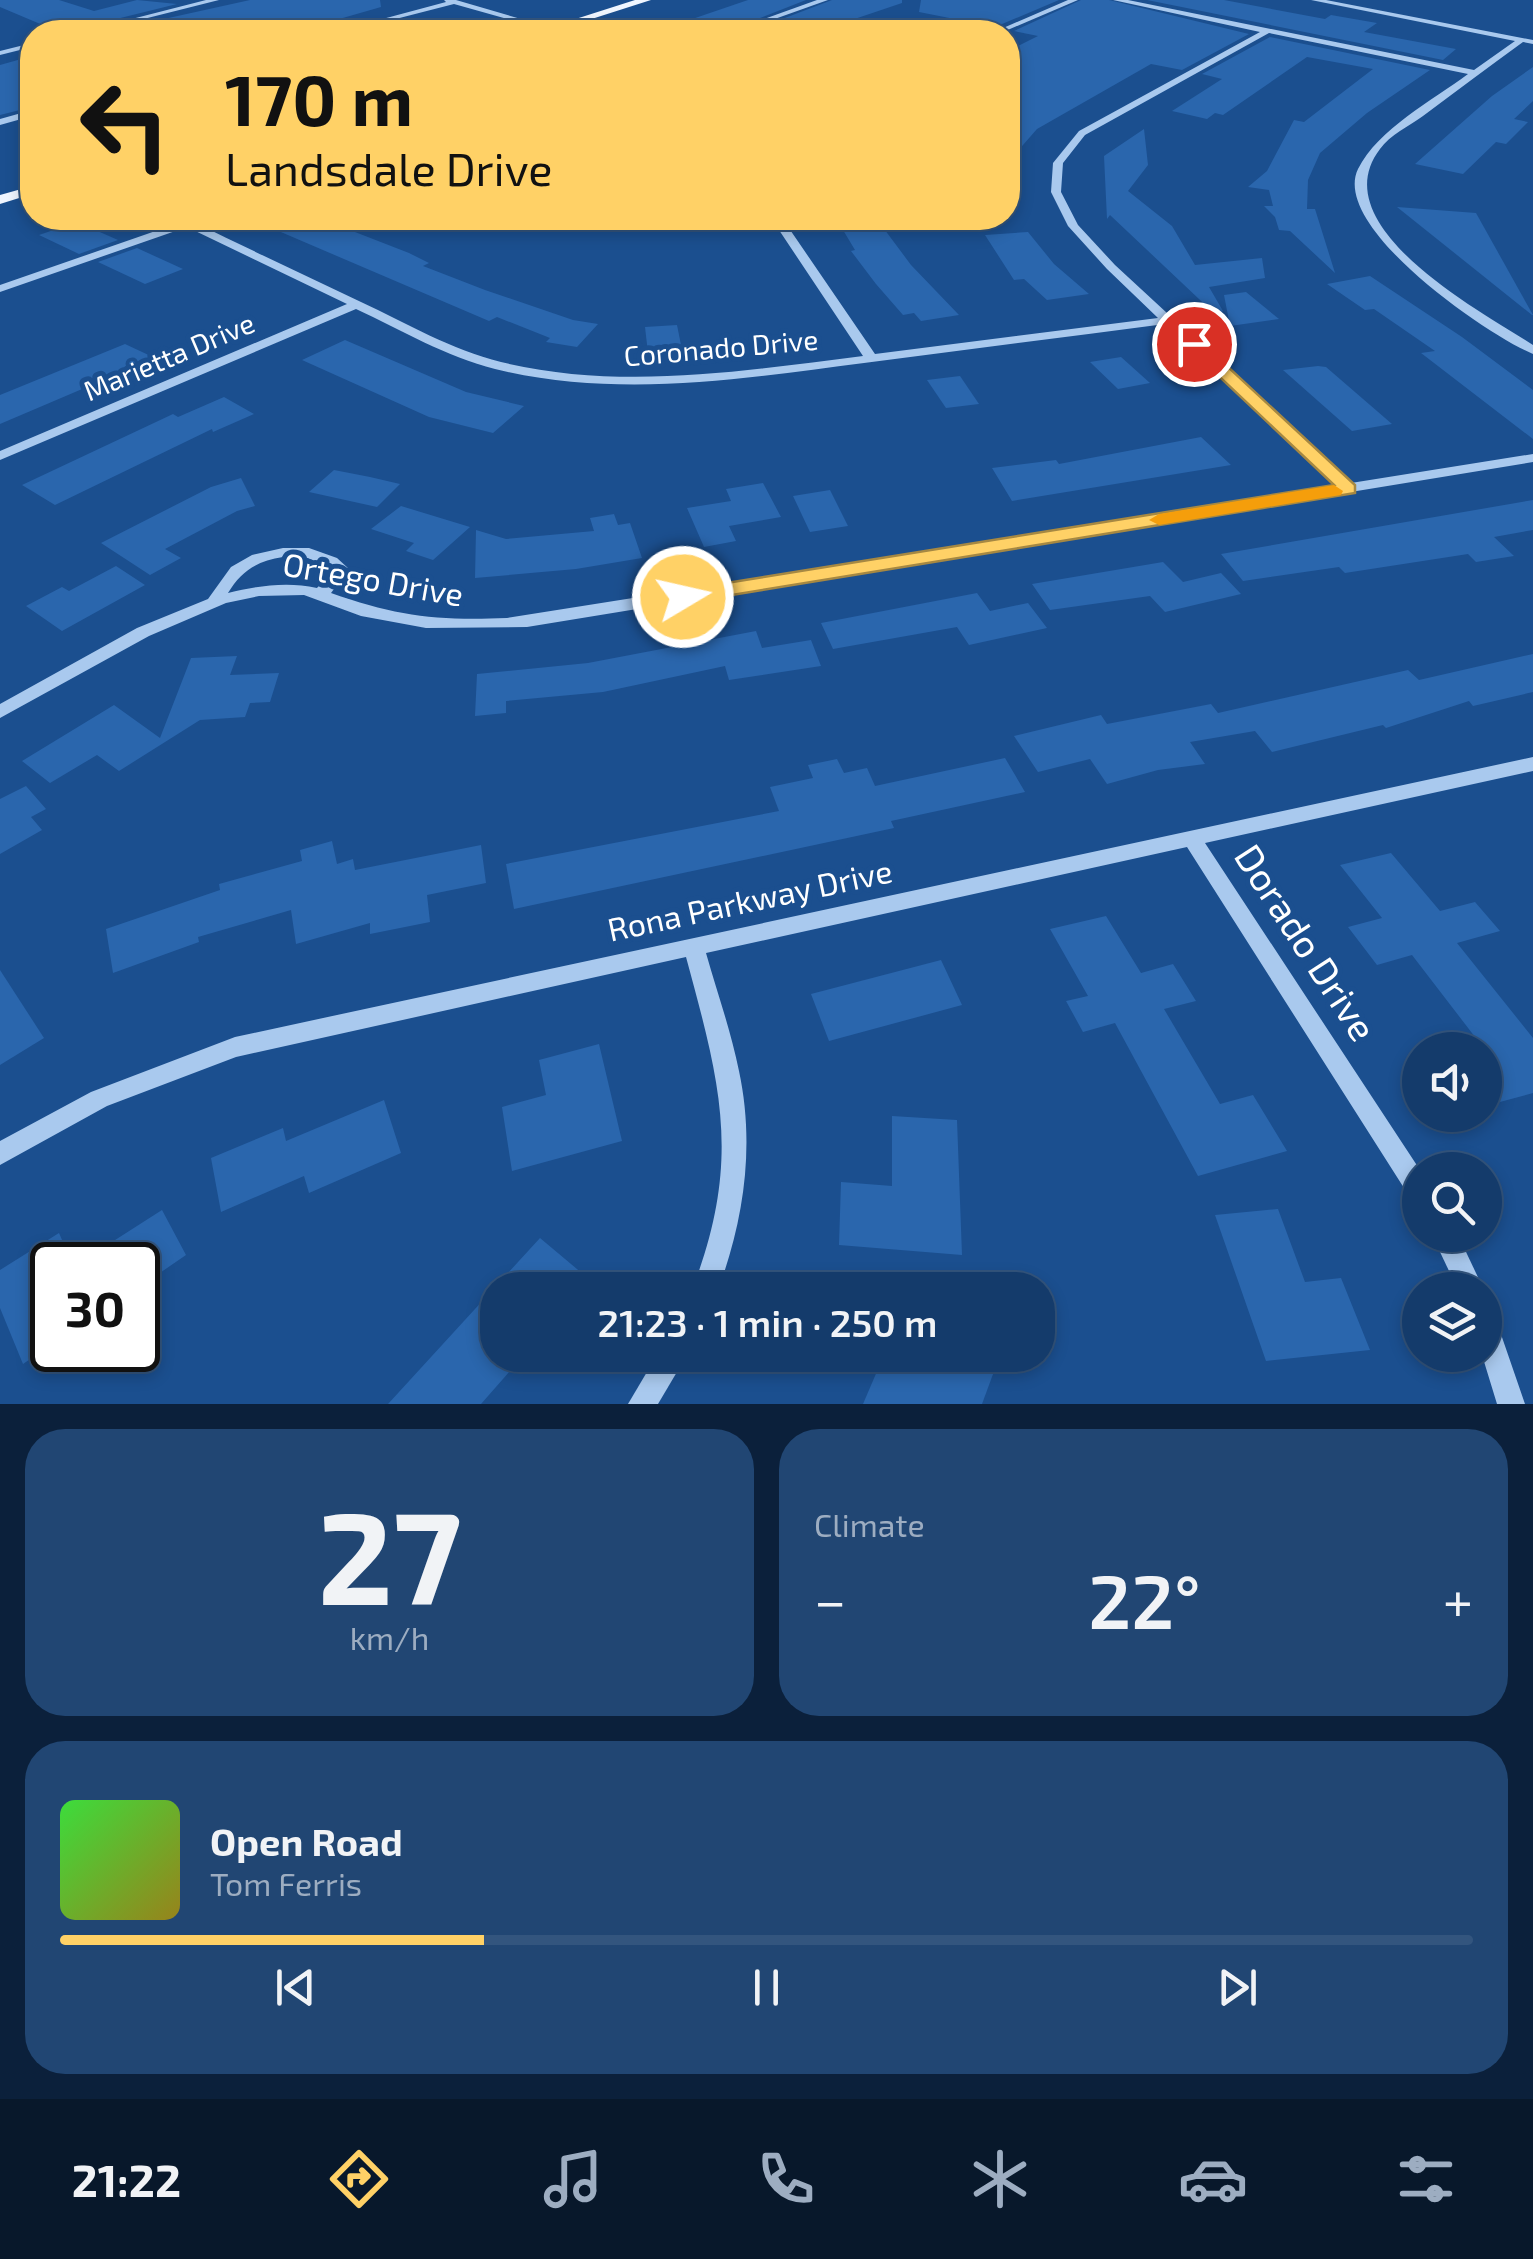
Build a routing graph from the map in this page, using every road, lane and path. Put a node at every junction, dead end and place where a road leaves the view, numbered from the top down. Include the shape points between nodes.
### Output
1 (215, 0) edge
2 (646, 0) edge
3 (824, 0) edge
4 (1074, 0) edge
5 (1117, 0) edge
6 (1315, 0) edge
7 (451, 1) edge
8 (134, 20) edge
9 (382, 20) edge
10 (512, 20) edge
11 (587, 20) edge
12 (766, 20) edge
13 (1020, 23) edge
14 (1267, 31) junction
15 (1527, 41) edge
16 (1474, 74) junction
17 (167, 230) edge
18 (202, 230) edge
19 (785, 230) edge
20 (0, 289) edge
21 (358, 304) junction
22 (1168, 320) junction
23 (1533, 350) edge
24 (870, 358) junction
25 (0, 456) edge
26 (1533, 458) edge
27 (1349, 489) junction
28 (321, 594) junction
29 (216, 599) junction
30 (0, 712) edge
31 (1533, 764) edge
32 (1191, 838) junction
33 (694, 946) junction
34 (0, 1154) edge
35 (1402, 1163) edge
36 (710, 1272) edge
37 (662, 1372) edge
38 (1501, 1372) edge
39 (642, 1404) edge
40 (1511, 1404) edge

1 - 8 street
2 - 11 main road
3 - 12 street
4 - 13 street
5 - 14 street
6 - 15 street
7 - 9 street
7 - 10 street
14 - 16 street
14 - 22 street via 1090,126 1058,163 1056,192 1072,226
15 - 16 street
16 - 23 street via 1372,150 1360,171 1359,198 1375,228 1411,265
17 - 20 street
18 - 21 street, Coronado Drive
19 - 24 street
21 - 24 street, Coronado Drive via 470,356 574,379 688,381
21 - 25 street, Marietta Drive
22 - 24 street, Coronado Drive
22 - 27 street
26 - 27 street, Ortego Drive
27 - 28 street, Ortego Drive via 526,622 455,626 405,620
28 - 29 street, Ortego Drive via 269,588
28 - 29 street via 341,570 328,556 293,552 246,563
29 - 30 street, Ortego Drive
31 - 32 street, Rona Parkway Drive
32 - 33 street, Rona Parkway Drive
32 - 35 street, Dorado Drive
33 - 34 street, Rona Parkway Drive via 235,1047 99,1099
33 - 36 street via 735,1120 732,1193
37 - 39 street
38 - 40 street

